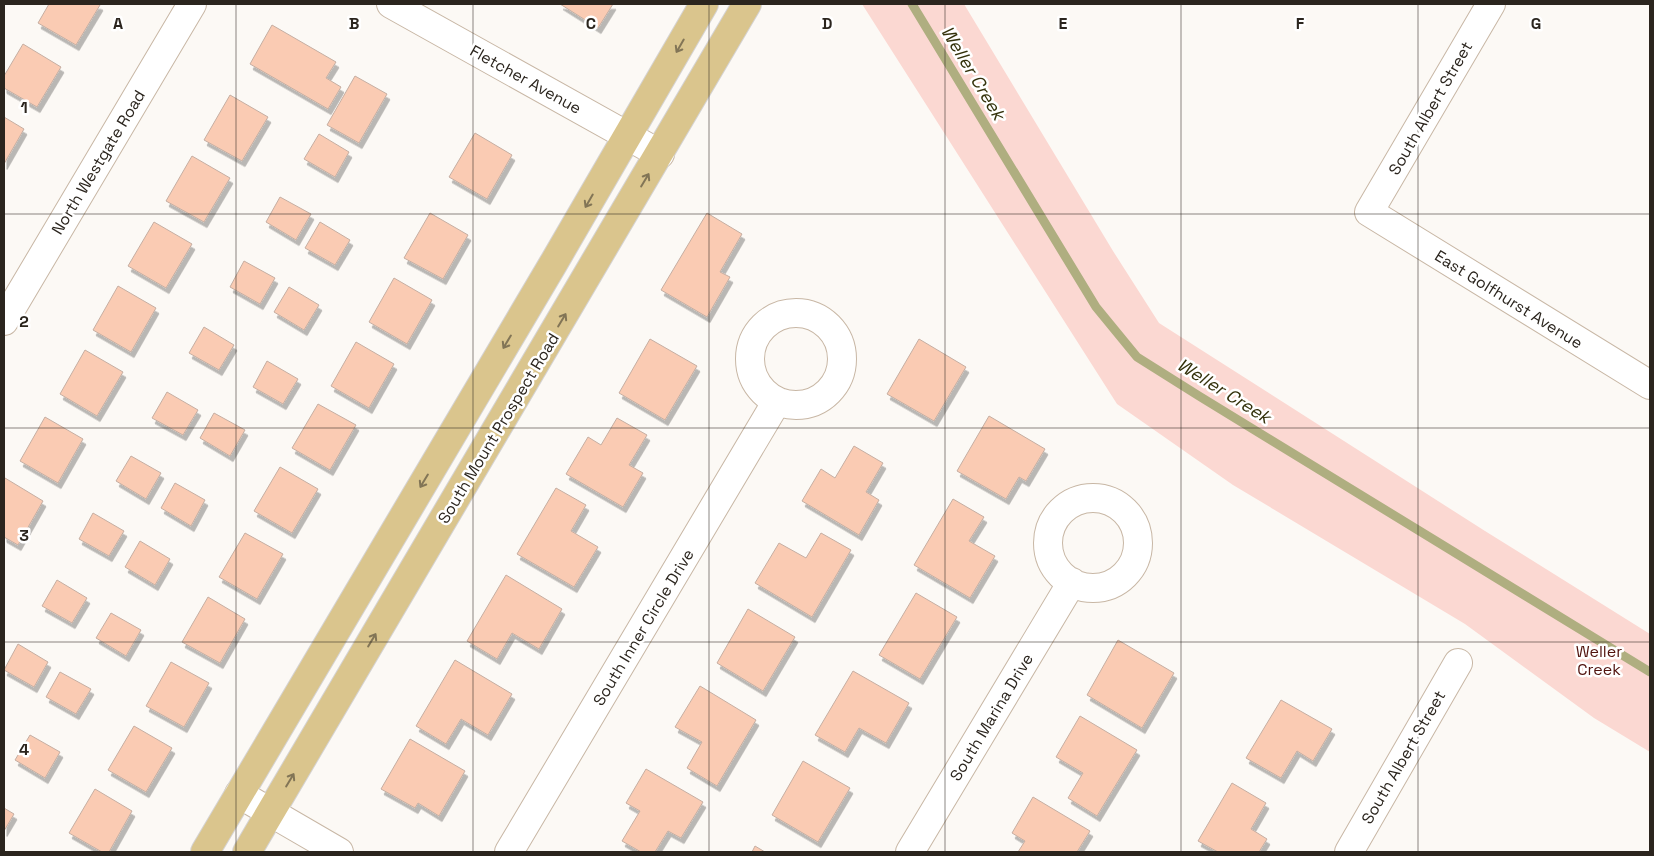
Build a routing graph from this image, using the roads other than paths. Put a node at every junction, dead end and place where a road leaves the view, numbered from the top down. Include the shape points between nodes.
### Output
1 (192, 4) edge
2 (391, 4) edge
3 (704, 4) edge
4 (747, 4) edge
5 (1492, 4) edge
6 (627, 135) junction
7 (660, 154) junction
8 (1369, 212) joint
9 (4, 321) edge
10 (1650, 385) edge
11 (777, 401) dead end
12 (1072, 582) dead end
13 (1458, 663) dead end
14 (239, 794) junction
15 (270, 812) junction
16 (205, 852) edge
17 (247, 852) edge
18 (339, 852) edge
19 (509, 852) edge
20 (910, 852) edge
21 (1349, 852) edge

1 - 9 street, North Westgate Road
2 - 6 street, Fletcher Avenue
3 -> 6 main road
4 - 7 main road, South Mount Prospect Road
5 - 8 street, South Albert Street
6 - 7 street, Fletcher Avenue
6 -> 14 main road
15 -> 7 main road, South Mount Prospect Road
8 - 10 street, East Golfhurst Avenue
11 - 19 street, South Inner Circle Drive
12 - 20 street, South Marina Drive
13 - 21 street, South Albert Street
14 - 15 street
14 - 16 main road
15 - 17 main road, South Mount Prospect Road
15 - 18 street

